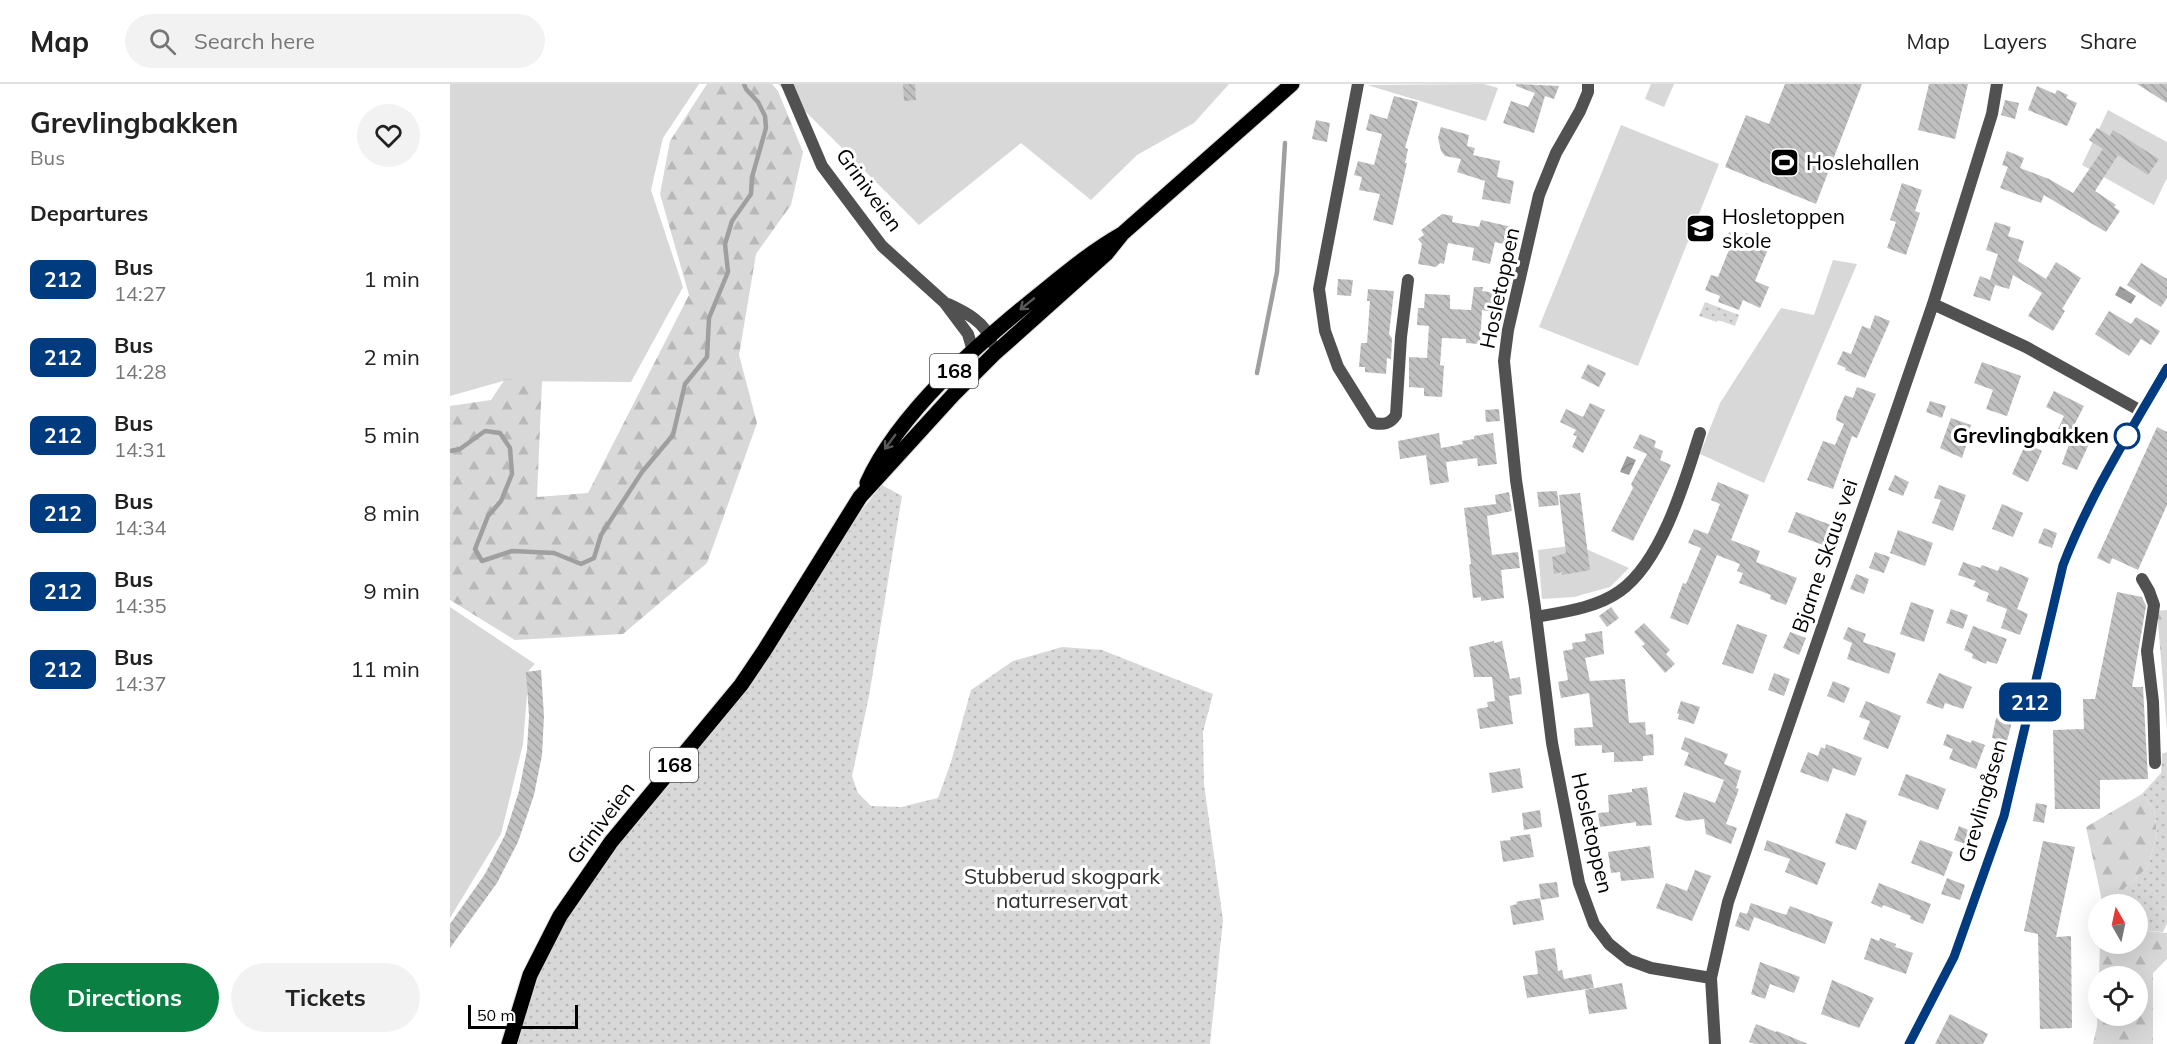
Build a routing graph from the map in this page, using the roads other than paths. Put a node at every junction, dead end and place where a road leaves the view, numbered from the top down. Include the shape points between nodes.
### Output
1 (787, 84) edge
2 (1292, 84) edge
3 (1358, 84) edge
4 (1588, 84) edge
5 (1997, 84) edge
6 (1122, 234) junction
7 (1408, 280) dead end
8 (944, 302) junction
9 (1933, 304) junction
10 (989, 335) junction
11 (974, 351) junction
12 (994, 354) junction
13 (2167, 368) edge
14 (2163, 380) edge
15 (2141, 411) junction
16 (1700, 433) dead end
17 (861, 497) junction
18 (2142, 579) dead end
19 (1536, 617) junction
20 (2155, 763) dead end
21 (1711, 978) junction
22 (509, 1044) edge
23 (1715, 1044) edge
24 (1909, 1044) edge

1 - 8 street, Griniveien via 822,166 882,246
2 - 6 main road, Griniveien / 168
3 - 7 street via 1319,289 1324,331 1338,367 1373,423 1383,425 1396,415
4 - 19 street, Hosletoppen via 1581,111 1556,153 1539,195 1504,360
5 - 9 street, Bjarne Skaus vei via 1992,114
6 -> 10 main road, Griniveien / 168 via 1099,247
6 - 12 main road, Griniveien / 168 via 1106,254
8 - 10 street, Griniveien via 971,315
8 - 11 street, Griniveien via 968,334
9 - 15 street via 2026,347
9 - 21 street, Bjarne Skaus vei via 1728,902
10 - 11 main road, Griniveien / 168
10 - 12 street, Griniveien
11 -> 17 main road, Griniveien / 168 via 900,429 875,464
12 - 17 main road, Griniveien / 168
13 - 14 street, Grevlingåsen
14 - 15 street, Grevlingåsen
15 - 24 street, Grevlingåsen via 2076,532 2063,565 2004,816 1954,957
16 - 19 street via 1665,531 1641,569 1620,591 1597,603
17 - 22 main road, Griniveien / 168 via 741,685 611,842 560,916 530,975
18 - 20 street via 2154,605 2147,651
19 - 21 street, Hosletoppen via 1552,743 1579,883 1594,924 1609,944 1629,960 1651,968
21 - 23 street, Bjarne Skaus vei

